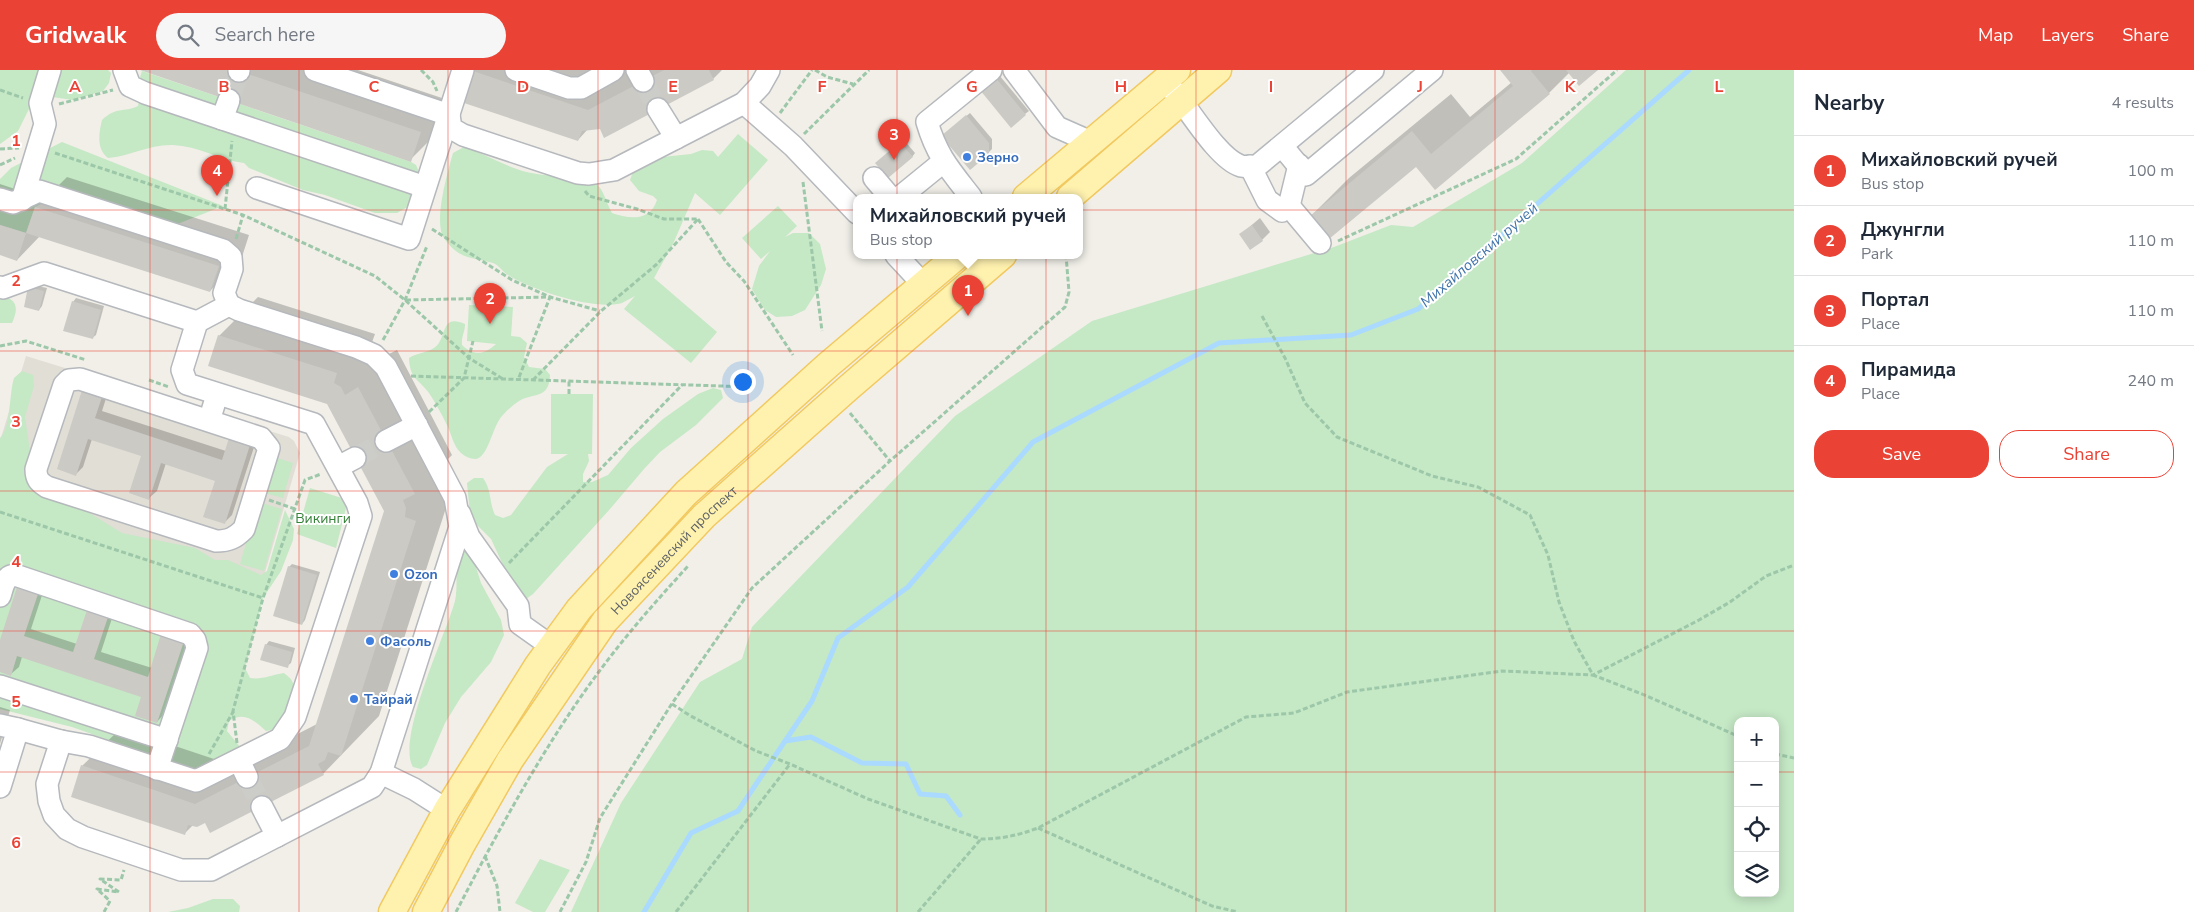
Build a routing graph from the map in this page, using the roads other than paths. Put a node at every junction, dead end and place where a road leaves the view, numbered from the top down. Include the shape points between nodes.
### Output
1 (50, 70) edge
2 (315, 70) edge
3 (462, 70) edge
4 (516, 70) edge
5 (613, 70) edge
6 (769, 70) edge
7 (991, 70) edge
8 (1014, 70) edge
9 (1218, 70) edge
10 (1373, 70) edge
11 (1432, 70) edge
12 (1166, 73) edge
13 (127, 78) edge
14 (1182, 100) junction
15 (744, 103) junction
16 (658, 109) tunnel mouth
17 (449, 115) junction
18 (676, 138) junction
19 (1091, 142) junction
20 (1282, 146) junction
21 (943, 162) junction
22 (1299, 165) junction
23 (1250, 166) junction
24 (874, 178) dead end
25 (425, 187) junction
26 (256, 188) dead end
27 (887, 194) edge
28 (904, 194) edge
29 (969, 194) edge
30 (1030, 194) edge
31 (1073, 194) edge
32 (0, 199) edge
33 (22, 200) junction
34 (1290, 206) junction
35 (853, 209) edge
36 (1320, 243) road end
37 (900, 259) edge
38 (953, 259) edge
39 (998, 259) edge
40 (923, 284) junction
41 (0, 287) edge
42 (229, 305) junction
43 (197, 322) junction
44 (873, 326) junction
45 (894, 349) junction
46 (217, 395) junction
47 (209, 421) junction
48 (416, 425) junction
49 (386, 441) tunnel mouth
50 (459, 512) junction
51 (0, 596) edge
52 (545, 655) junction
53 (562, 682) junction
54 (0, 686) edge
55 (520, 693) junction
56 (544, 709) junction
57 (9, 727) edge
58 (167, 740) junction
59 (61, 741) junction
60 (157, 769) junction
61 (381, 773) junction
62 (0, 787) edge
63 (262, 807) tunnel mouth
64 (447, 810) junction
65 (277, 836) junction
66 (392, 912) edge
67 (426, 912) edge

1 - 33 street via 40,103 45,124
2 - 17 street
3 - 17 street
4 - 5 street via 569,88 581,88
6 - 15 street
7 - 21 street via 928,122
8 - 19 street via 1057,127
9 - 14 main road
10 - 20 street
11 - 22 street via 1306,175
12 - 14 street
12 - 19 main road
13 - 25 street via 145,93 228,114
14 - 23 street via 1227,158 1241,166
14 - 31 main road
15 - 18 street
15 - 35 street via 793,146
16 - 18 street
17 - 18 street via 451,128 463,135 578,173 614,170
17 - 25 street
19 - 30 main road
20 - 22 street
20 - 23 street via 1257,166
21 - 28 street
21 - 29 street
22 - 34 street
23 - 34 street via 1268,200 1282,211
24 - 27 street
25 - 26 street via 418,241
32 - 33 street via 13,204
33 - 42 street via 39,191 223,250 231,257 232,269 224,293
34 - 36 street
37 - 40 street
38 - 40 main road, Новоясеневский проспект
39 - 45 main road, Новоясеневский проспект
40 - 44 main road, Новоясеневский проспект
41 - 43 street via 44,273
42 - 43 street
42 - 48 street via 374,355 386,367
43 - 46 street via 182,370 186,384
44 - 45 street via 872,337 876,347
44 - 52 main road, Новоясеневский проспект via 686,493 579,609
45 - 53 main road, Новоясеневский проспект via 704,516 605,621
46 - 47 street
46 - 60 street via 314,424 347,462 361,516 295,717 280,739 243,769 196,781
47 - 47 street via 261,438 266,443 268,454 244,529 226,541 216,541 47,486 36,476 64,385 69,380 80,379
48 - 49 street
48 - 50 street via 455,498
50 - 52 street via 469,537 518,606 520,624
50 - 61 street via 460,527
51 - 58 street via 5,580 15,575 190,634 197,648
52 - 53 street via 538,678 543,686
52 - 55 main road, Новоясеневский проспект
53 - 56 main road, Новоясеневский проспект
54 - 58 street
55 - 56 street via 540,690 545,698
55 - 64 main road, Новоясеневский проспект
56 - 67 main road, Новоясеневский проспект via 500,777
57 - 59 street
57 - 62 street
58 - 60 street
59 - 60 street via 89,746
59 - 65 street via 47,784 49,801 54,815 67,829 83,837 181,870 196,871 211,870
61 - 64 street
61 - 65 street via 372,787
63 - 65 street
64 - 66 main road, Новоясеневский проспект

